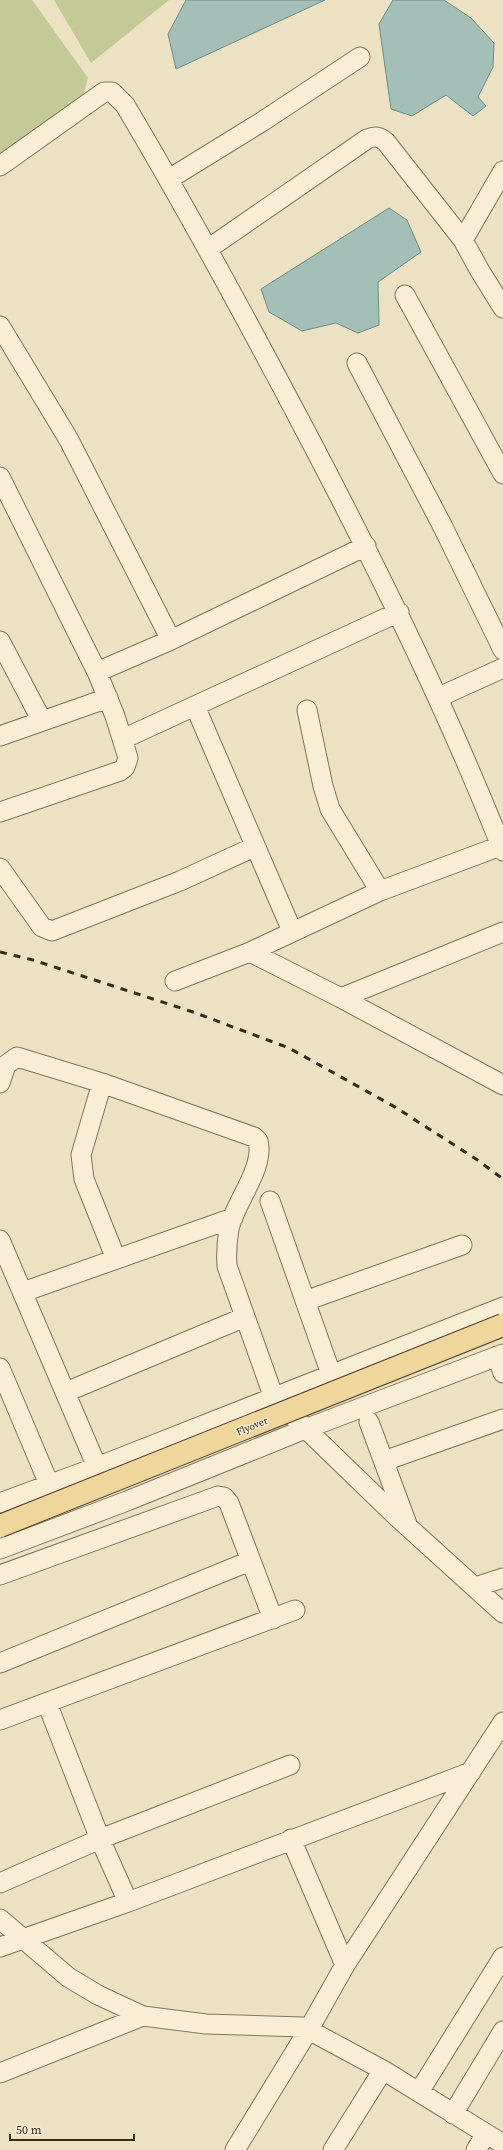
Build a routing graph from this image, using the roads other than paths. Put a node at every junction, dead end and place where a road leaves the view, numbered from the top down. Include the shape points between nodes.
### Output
1 (360, 57) dead end
2 (0, 166) edge
3 (503, 171) edge
4 (169, 179) junction
5 (463, 240) junction
6 (208, 249) junction
7 (404, 295) dead end
8 (501, 302) edge
9 (0, 326) edge
10 (357, 363) dead end
11 (503, 474) edge
12 (0, 477) edge
13 (366, 546) junction
14 (399, 612) junction
15 (171, 640) junction
16 (0, 641) edge
17 (503, 650) edge
18 (4, 661) edge
19 (503, 668) edge
20 (97, 672) junction
21 (438, 697) junction
22 (108, 698) junction
23 (195, 706) junction
24 (307, 710) dead end
25 (42, 721) junction
26 (0, 736) edge
27 (123, 739) junction
28 (0, 812) edge
29 (254, 847) junction
30 (502, 847) edge
31 (0, 868) edge
32 (380, 891) junction
33 (292, 931) junction
34 (503, 932) edge
35 (250, 952) junction
36 (175, 981) dead end
37 (341, 998) junction
38 (0, 1083) edge
39 (102, 1083) junction
40 (503, 1085) edge
41 (270, 1201) dead end
42 (233, 1218) junction
43 (0, 1240) edge
44 (462, 1245) dead end
45 (116, 1259) junction
46 (23, 1292) junction
47 (305, 1301) junction
48 (503, 1307) edge
49 (245, 1317) junction
50 (503, 1326) edge
51 (501, 1361) edge
52 (0, 1368) edge
53 (331, 1374) junction
54 (66, 1392) junction
55 (274, 1398) junction
56 (503, 1419) edge
57 (369, 1422) dead end
58 (305, 1429) junction
59 (384, 1461) junction
60 (98, 1467) junction
61 (49, 1484) junction
62 (0, 1503) edge
63 (0, 1526) edge
64 (409, 1527) junction
65 (0, 1549) edge
66 (250, 1562) junction
67 (0, 1574) edge
68 (503, 1578) edge
69 (475, 1587) junction
70 (295, 1610) dead end
71 (503, 1613) edge
72 (273, 1618) junction
73 (0, 1663) edge
74 (47, 1703) junction
75 (0, 1720) edge
76 (503, 1722) edge
77 (290, 1765) dead end
78 (471, 1772) junction
79 (100, 1838) junction
80 (291, 1839) junction
81 (0, 1883) edge
82 (128, 1902) junction
83 (0, 1919) edge
84 (22, 1939) junction
85 (0, 1948) edge
86 (503, 1957) edge
87 (345, 1965) junction
88 (142, 2016) junction
89 (310, 2029) junction
90 (503, 2031) edge
91 (383, 2070) junction
92 (0, 2073) edge
93 (419, 2092) junction
94 (453, 2114) junction
95 (486, 2134) junction
96 (503, 2144) edge
97 (235, 2150) edge
98 (333, 2150) edge
99 (476, 2150) edge

1 - 4 street
2 - 4 street via 104,92 112,92 125,105
3 - 5 street
4 - 6 street
5 - 6 street via 386,142 375,136
5 - 8 street
6 - 13 street
7 - 11 street
9 - 15 street via 69,440
10 - 17 street via 443,526
12 - 20 street
13 - 14 street
13 - 15 street
14 - 21 street
14 - 23 street
15 - 20 street
16 - 18 street
18 - 25 street
19 - 21 street
20 - 22 street
21 - 30 street
22 - 25 street
22 - 27 street
23 - 27 street
23 - 29 street
24 - 32 street via 330,809
25 - 26 street
27 - 28 street via 128,758 125,767 120,771
29 - 31 street via 180,881 52,931 42,927
29 - 33 street
30 - 32 street
32 - 33 street
33 - 35 street
34 - 37 street
35 - 36 street
35 - 37 street
37 - 40 street
38 - 39 street via 6,1065 17,1058
39 - 42 street via 254,1137 258,1141 260,1157
39 - 45 street via 82,1145 82,1160 84,1179
41 - 47 street
42 - 45 street
42 - 49 street via 226,1254
43 - 46 street
44 - 47 street
45 - 46 street
46 - 54 street
47 - 53 street
48 - 53 street
49 - 54 street
49 - 55 street
50 - 63 main road, Flyover, bridge
51 - 58 street
52 - 61 street
53 - 55 street
54 - 60 street
55 - 58 street
55 - 60 street
56 - 59 street
57 - 59 street
58 - 64 street
58 - 65 street
59 - 64 street
60 - 61 street
61 - 62 street
64 - 69 street
66 - 67 street via 229,1503 224,1497 218,1496
66 - 72 street
66 - 73 street
68 - 69 street
69 - 71 street
70 - 72 street
72 - 74 street
74 - 75 street
74 - 79 street
76 - 78 street
77 - 79 street
78 - 80 street
78 - 87 street
79 - 81 street
79 - 82 street
80 - 82 street
80 - 87 street
82 - 84 street
83 - 84 street
84 - 85 street
84 - 88 street via 68,1978 98,1996
86 - 93 street
87 - 89 street
88 - 89 street via 206,2024 292,2026
88 - 92 street
89 - 91 street
89 - 97 street
90 - 94 street
91 - 93 street
91 - 98 street
93 - 94 street
94 - 95 street
95 - 96 street
95 - 99 street

